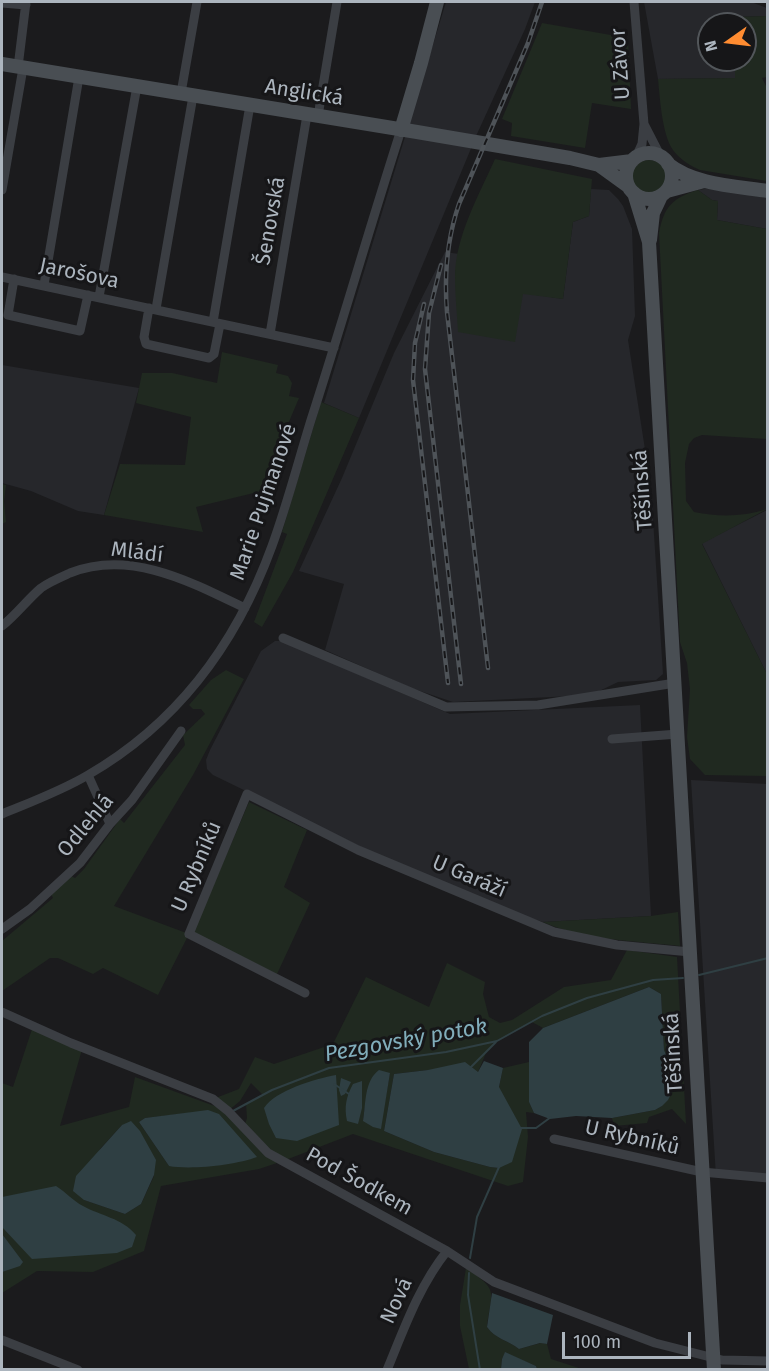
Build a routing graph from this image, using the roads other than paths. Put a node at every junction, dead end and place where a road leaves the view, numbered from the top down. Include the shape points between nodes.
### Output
1 (197, 2) edge
2 (337, 2) edge
3 (437, 2) edge
4 (634, 2) edge
5 (2, 3) edge
6 (26, 4) edge
7 (2, 64) edge
8 (21, 67) junction
9 (79, 77) junction
10 (136, 86) junction
11 (187, 94) junction
12 (250, 105) junction
13 (312, 116) junction
14 (644, 124) junction
15 (401, 130) junction
16 (634, 159) junction
17 (665, 160) junction
18 (599, 165) junction
19 (704, 181) junction
20 (2, 190) edge
21 (631, 190) junction
22 (768, 191) edge
23 (664, 194) junction
24 (649, 242) junction
25 (2, 277) edge
26 (14, 279) junction
27 (44, 285) junction
28 (88, 295) junction
29 (99, 297) junction
30 (153, 308) junction
31 (217, 323) junction
32 (270, 334) junction
33 (334, 348) junction
34 (245, 608) junction
35 (2, 626) edge
36 (283, 638) dead end
37 (675, 683) junction
38 (181, 731) dead end
39 (678, 734) junction
40 (612, 739) dead end
41 (88, 775) junction
42 (247, 794) joint
43 (2, 814) edge
44 (110, 824) junction
45 (2, 929) edge
46 (690, 952) junction
47 (305, 993) dead end
48 (2, 1012) edge
49 (554, 1139) dead end
50 (702, 1172) junction
51 (768, 1178) edge
52 (447, 1251) junction
53 (2, 1340) edge
54 (768, 1361) edge
55 (714, 1364) edge
56 (78, 1370) edge
57 (387, 1370) edge

1 - 11 street
2 - 13 street, Šenovská
3 - 15 main road
4 - 14 street, U Závor
5 - 6 street
6 - 8 street
7 - 8 main road, Anglická
8 - 9 main road, Anglická
8 - 20 street
9 - 10 main road, Anglická
9 - 27 street
10 - 11 main road, Anglická
10 - 29 street
11 - 12 main road, Anglická
11 - 30 street
12 - 13 main road, Anglická
12 - 31 street
13 - 15 main road, Anglická
13 - 32 street, Šenovská
14 - 16 street, U Závor via 642,144
14 - 17 street, U Závor
15 - 18 main road, Anglická
15 - 33 street, Marie Pujmanové
16 - 17 main road via 648,153
16 - 18 main road, Anglická
16 - 21 main road via 626,174
17 - 19 main road via 677,170
17 - 23 main road via 672,177
18 - 21 main road, Anglická
19 - 22 main road
19 - 23 main road
21 - 23 main road via 647,199
21 - 24 main road, Těšínská
23 - 24 main road, Těšínská via 653,213
24 - 37 main road, Těšínská
25 - 26 street, Jarošova
26 - 27 street, Jarošova
26 - 28 street via 8,315 80,331
27 - 28 street, Jarošova
28 - 29 street, Jarošova
29 - 30 street, Jarošova
30 - 31 street, Jarošova
30 - 31 street via 144,337 146,344 209,358 214,354
31 - 32 street, Jarošova
32 - 33 street, Jarošova
33 - 34 street, Marie Pujmanové via 272,546
34 - 35 street, Mládí via 175,576 142,567 108,565 81,569 42,587
34 - 41 street, Marie Pujmanové via 218,655 163,718 129,748
36 - 37 street via 446,707 538,705
37 - 39 main road, Těšínská
38 - 44 street, Odlehlá
39 - 40 street
39 - 46 main road, Těšínská
41 - 43 street, Marie Pujmanové
41 - 44 street
42 - 46 street, U Garáží via 358,850 554,932 617,945
42 - 47 street, U Rybníků via 189,934
44 - 45 street, Odlehlá via 80,863
46 - 50 main road, Těšínská
48 - 52 street, Pod Šodkem via 213,1099 268,1153
49 - 50 street, U Rybníků
50 - 51 street, U Rybníků
50 - 55 main road, Těšínská
52 - 55 street, Pod Šodkem via 494,1282
52 - 57 street, Nová via 422,1290
53 - 56 street
54 - 55 street, Pod Šodkem

